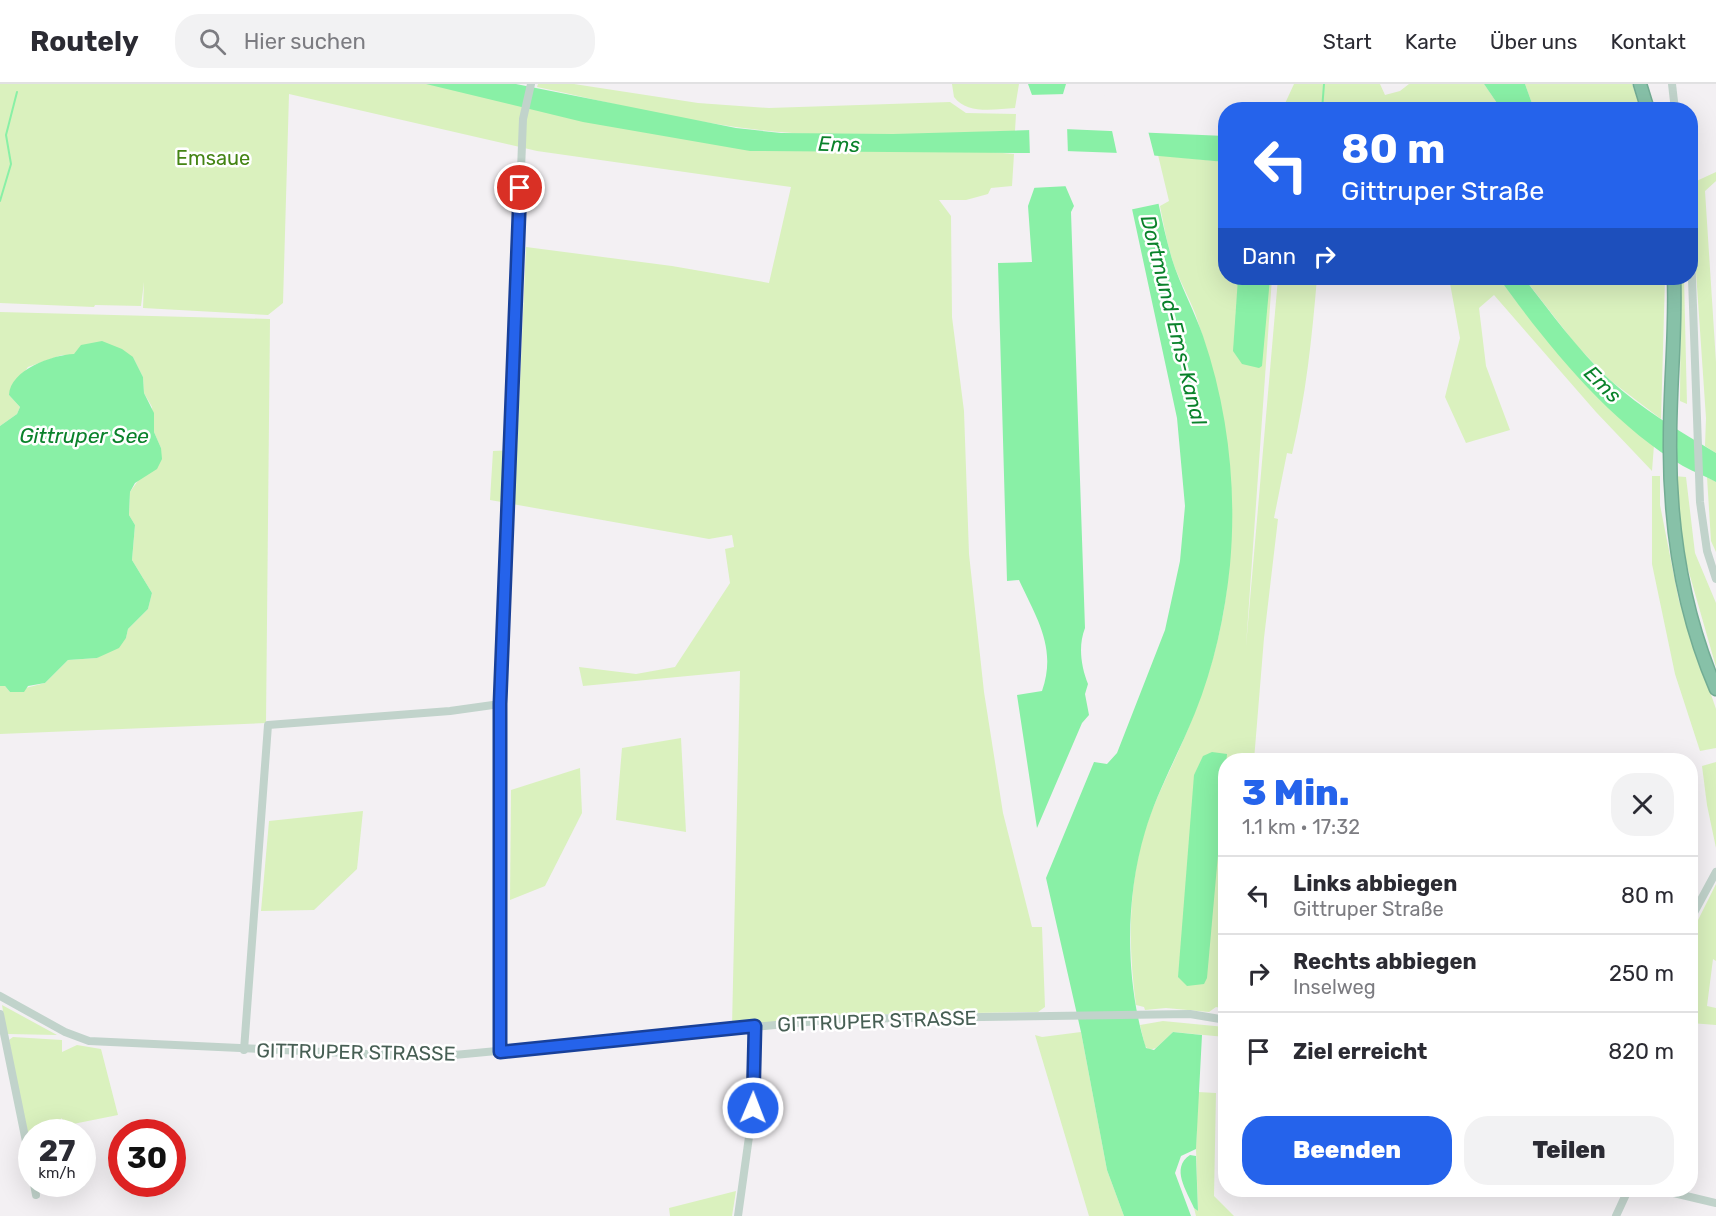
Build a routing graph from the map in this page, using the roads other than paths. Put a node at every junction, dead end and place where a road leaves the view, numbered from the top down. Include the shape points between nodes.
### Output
1 (531, 84) edge
2 (1640, 84) edge
3 (1672, 84) edge
4 (1646, 102) edge
5 (1674, 102) edge
6 (1674, 285) edge
7 (1692, 285) edge
8 (1716, 579) edge
9 (1716, 689) edge
10 (500, 704) junction
11 (1716, 872) edge
12 (1698, 905) edge
13 (0, 997) edge
14 (0, 1014) edge
15 (1218, 1019) edge
16 (755, 1026) junction
17 (244, 1050) junction
18 (500, 1052) junction
19 (21, 1119) edge
20 (1625, 1197) edge
21 (1691, 1197) edge
22 (1716, 1203) edge
23 (738, 1216) edge
24 (1616, 1216) edge

1 - 10 street via 523,119
2 - 4 highway
3 - 5 street
6 - 9 highway via 1671,480 1675,536 1685,592
7 - 8 street via 1700,502 1707,551
10 - 17 street via 268,725
10 - 18 street
11 - 12 street
13 - 17 street, GITTRUPER STRASSE via 89,1041
14 - 19 street
15 - 16 street, GITTRUPER STRASSE via 1190,1014 839,1019
16 - 18 street, GITTRUPER STRASSE
16 - 23 street via 753,1108
17 - 18 street, GITTRUPER STRASSE via 396,1057
20 - 24 street
21 - 22 street

